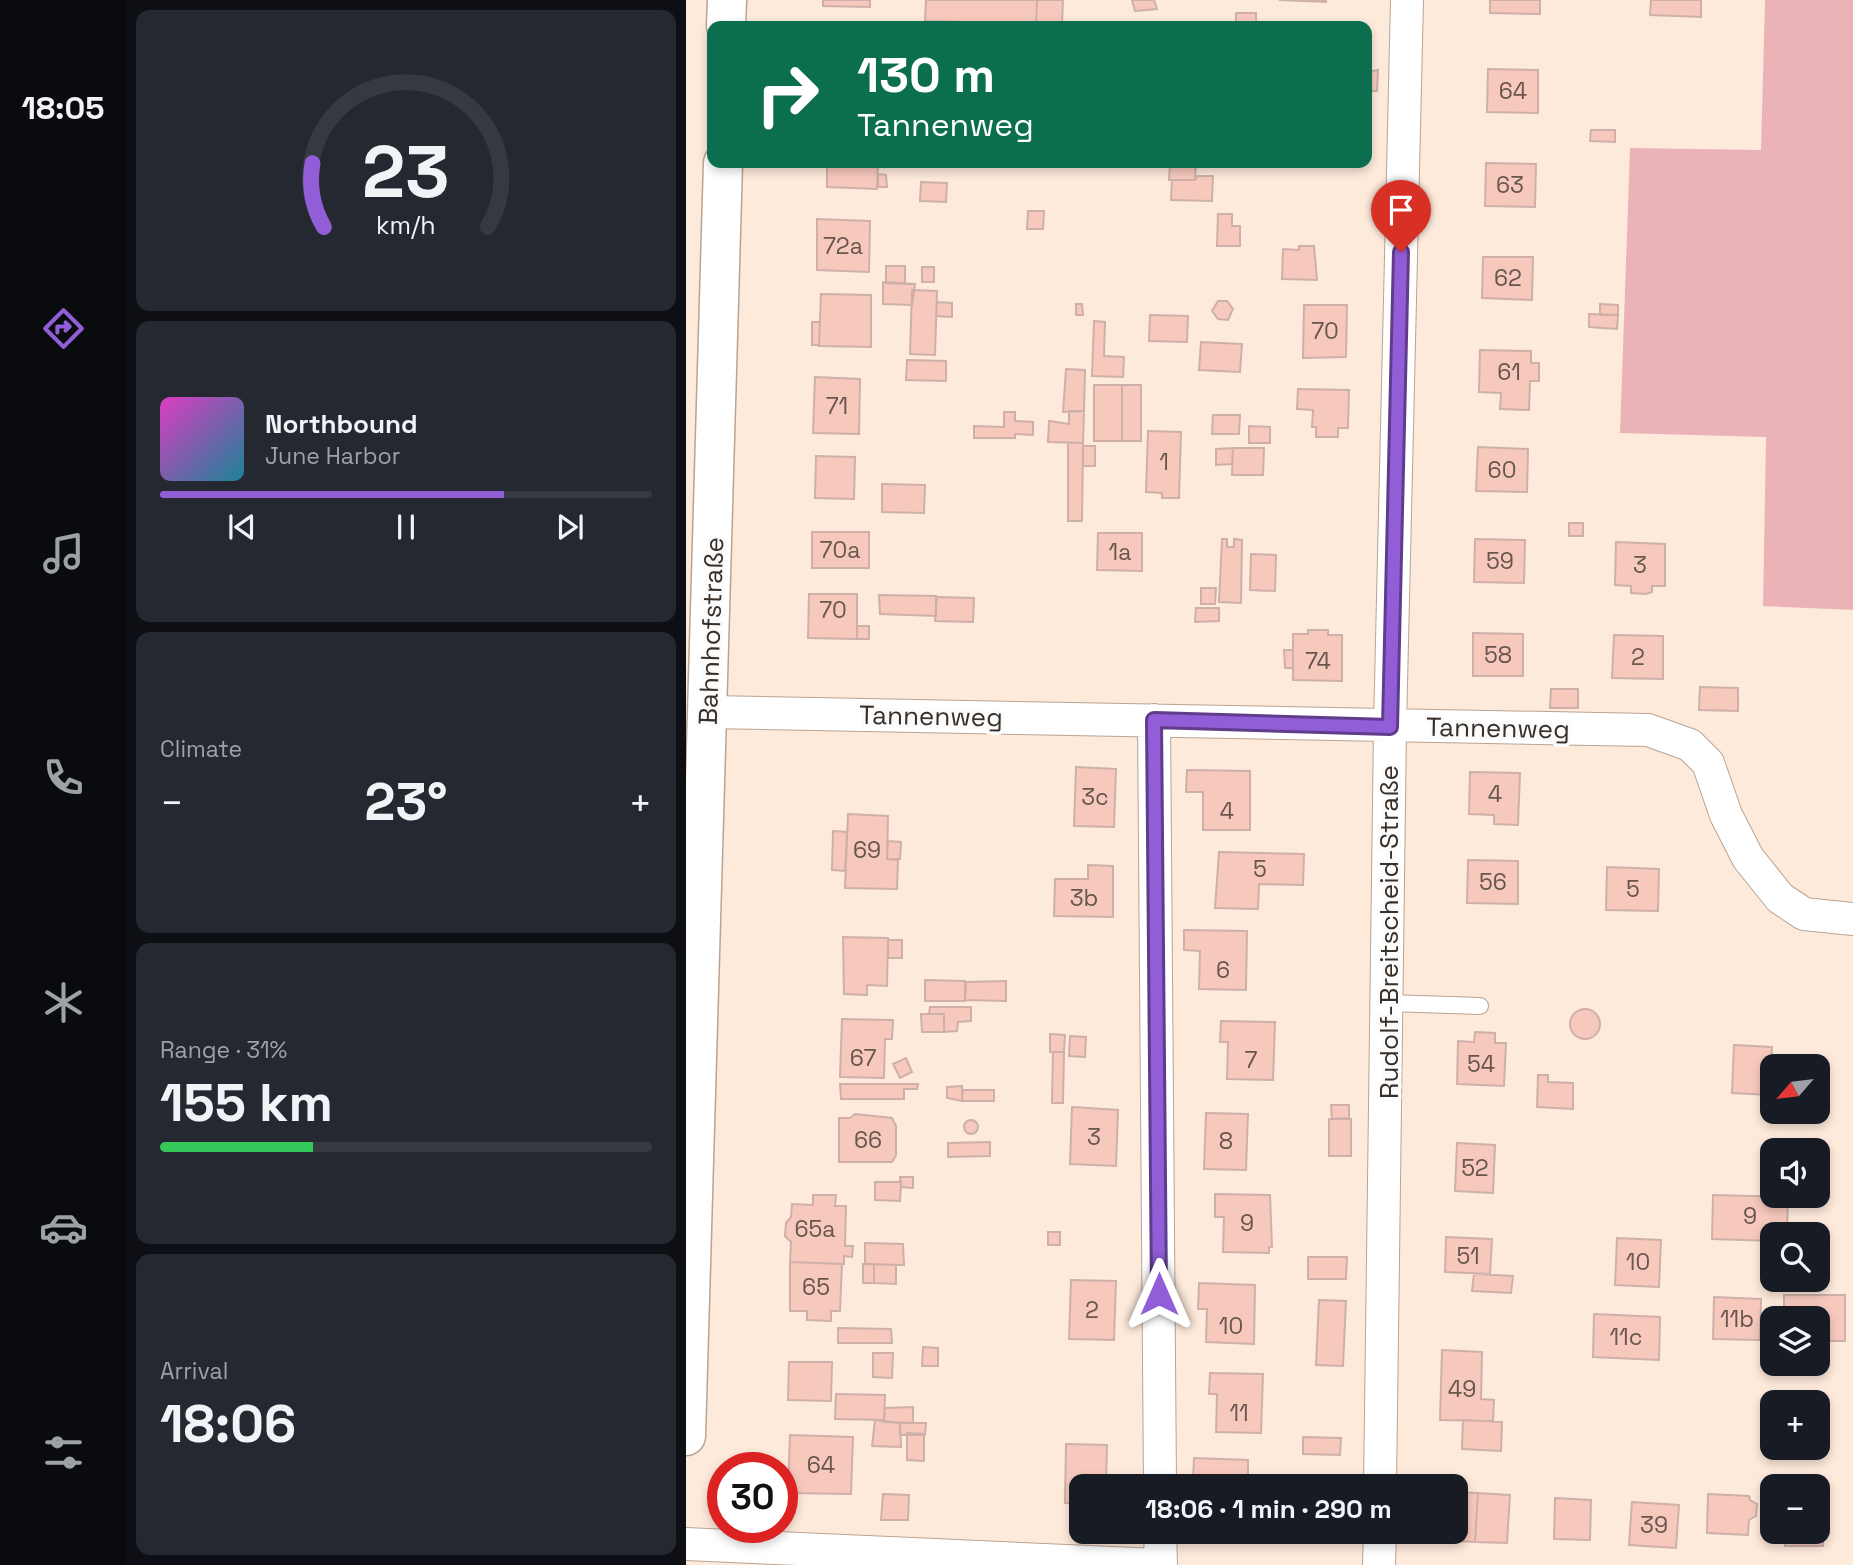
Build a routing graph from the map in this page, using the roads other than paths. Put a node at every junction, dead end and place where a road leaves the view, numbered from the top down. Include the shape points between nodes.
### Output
1 (727, 0) edge
2 (1407, 0) edge
3 (726, 21) edge
4 (723, 168) edge
5 (709, 712) junction
6 (1154, 720) junction
7 (1390, 727) junction
8 (1853, 919) edge
9 (1388, 1003) junction
10 (1480, 1006) dead end
11 (691, 1133) edge
12 (686, 1436) edge
13 (1160, 1474) edge
14 (1380, 1474) edge
15 (686, 1544) edge
16 (1160, 1544) edge
17 (1380, 1544) edge
18 (1159, 1565) edge
19 (1379, 1565) edge

1 - 3 main road
2 - 7 street, Rudolf-Breitscheid-Straße
4 - 5 main road, Bahnhofstraße
5 - 6 street, Tannenweg
5 - 11 main road, Bahnhofstraße
6 - 7 street, Tannenweg
6 - 13 street
7 - 8 street, Tannenweg via 1648,730 1690,745 1708,763 1726,816 1748,858 1780,898 1804,914
7 - 9 street, Rudolf-Breitscheid-Straße
9 - 10 lane
9 - 14 street, Rudolf-Breitscheid-Straße
11 - 12 main road, Bahnhofstraße
15 - 18 street
16 - 18 street
17 - 19 street

